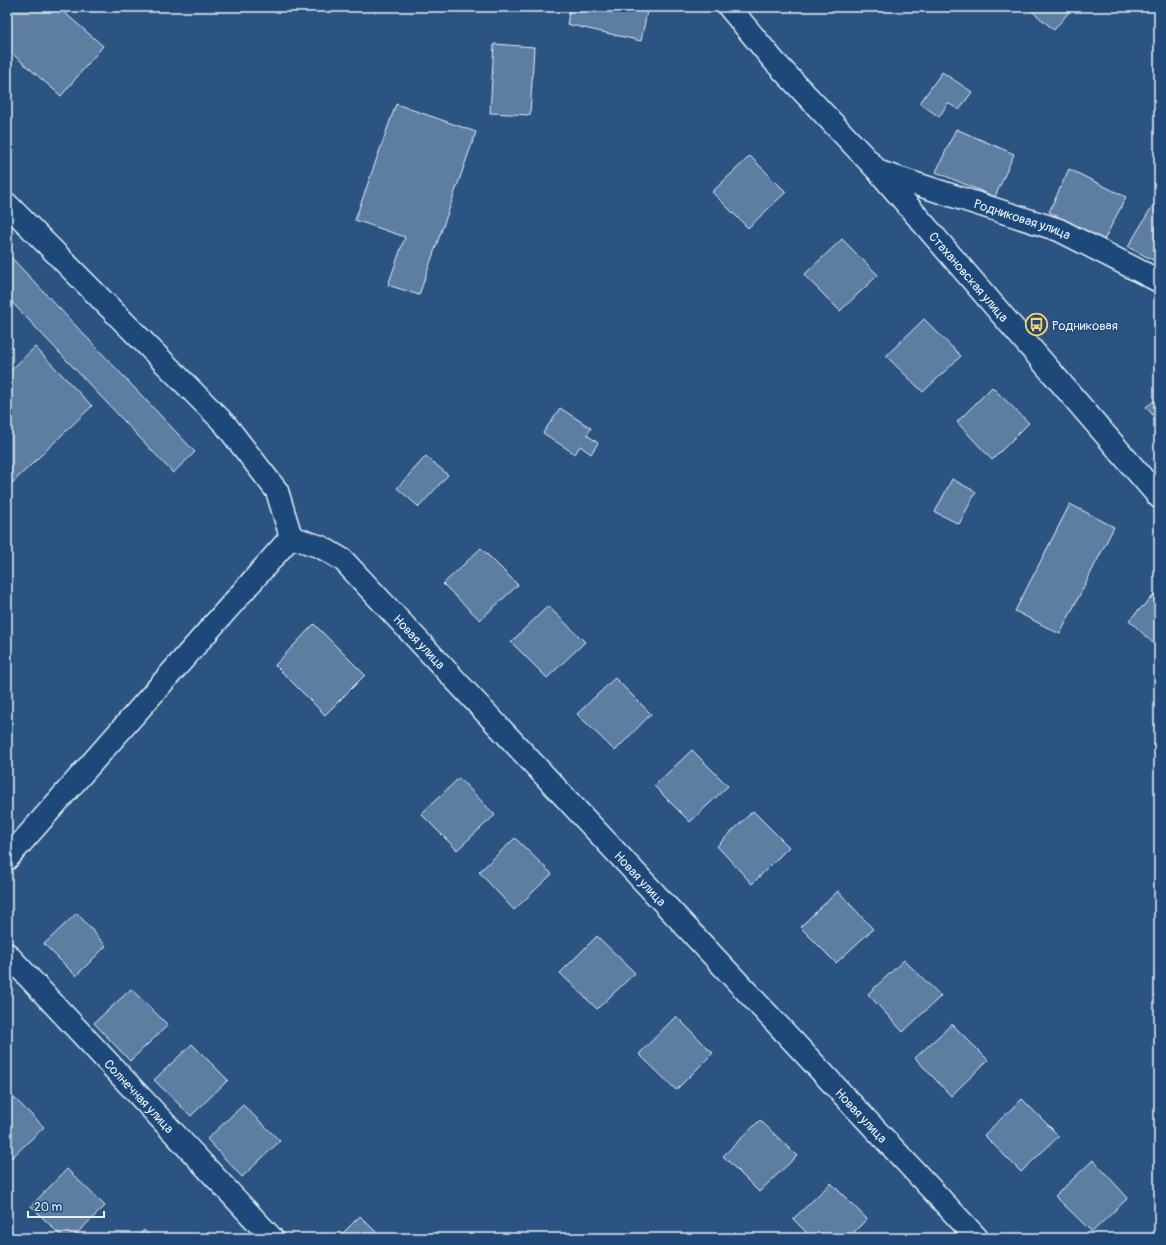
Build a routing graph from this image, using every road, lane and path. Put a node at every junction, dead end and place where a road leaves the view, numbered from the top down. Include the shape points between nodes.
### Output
1 (729, 7) edge
2 (879, 172) junction
3 (7, 204) edge
4 (1159, 281) edge
5 (1159, 497) edge
6 (291, 537) junction
7 (7, 859) edge
8 (7, 954) edge
9 (272, 1238) edge
10 (977, 1238) edge

1 - 2 street, Стахановская улица via 774,61
2 - 4 street, Родниковая улица via 1059,230
2 - 5 street, Стахановская улица
3 - 6 street via 225,424 276,491
6 - 7 street
6 - 10 street, Новая улица via 321,546 344,560
8 - 9 street, Солнечная улица

